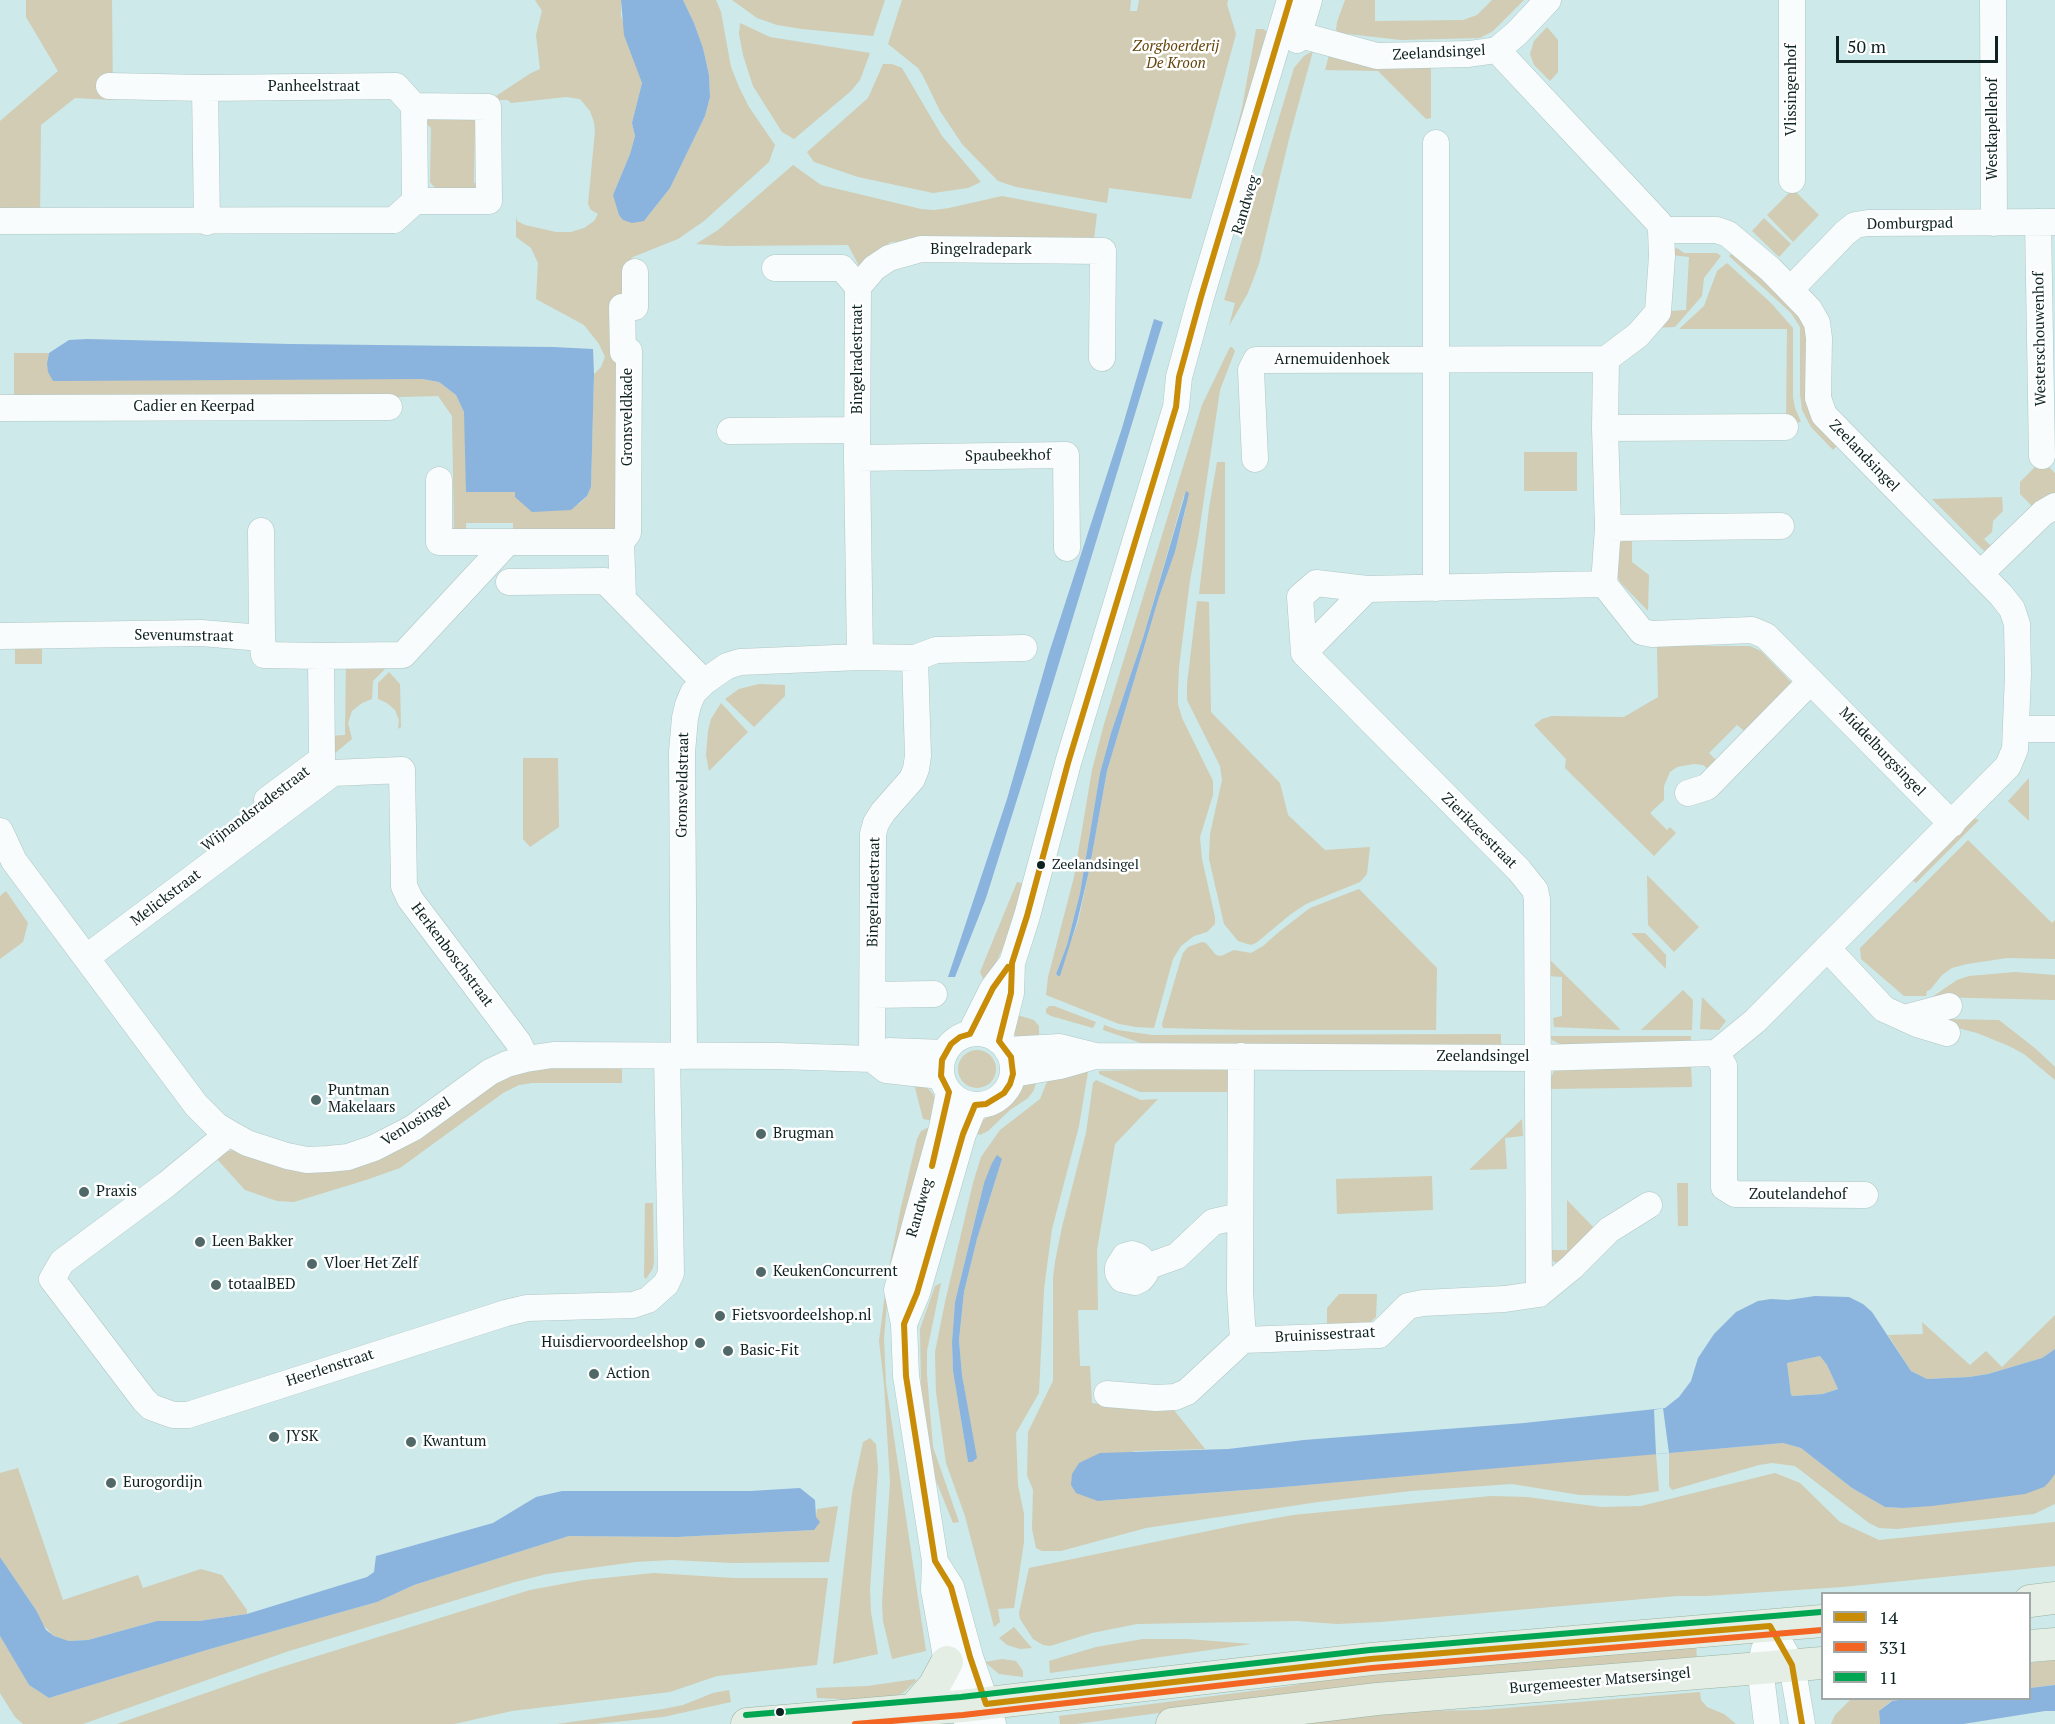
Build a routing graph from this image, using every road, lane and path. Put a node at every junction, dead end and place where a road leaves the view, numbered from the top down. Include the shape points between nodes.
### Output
1 (1290, 0) edge
2 (1309, 0) edge
3 (1548, 0) edge
4 (1792, 0) edge
5 (1993, 0) edge
6 (1290, 32) junction
7 (1497, 50) junction
8 (109, 87) dead end
9 (205, 88) junction
10 (414, 106) junction
11 (1436, 143) dead end
12 (1792, 180) dead end
13 (415, 201) junction
14 (0, 221) edge
15 (207, 222) junction
16 (2047, 222) edge
17 (1994, 223) junction
18 (1661, 230) junction
19 (775, 268) dead end
20 (635, 272) dead end
21 (858, 287) junction
22 (1791, 289) junction
23 (1102, 358) dead end
24 (1606, 359) junction
25 (1436, 360) junction
26 (389, 407) dead end
27 (0, 408) edge
28 (1785, 427) dead end
29 (1605, 428) junction
30 (857, 430) junction
31 (730, 431) dead end
32 (2042, 456) dead end
33 (856, 458) junction
34 (1255, 459) dead end
35 (439, 480) dead end
36 (2055, 506) edge
37 (1781, 526) dead end
38 (1608, 528) junction
39 (261, 531) dead end
40 (508, 542) junction
41 (621, 542) junction
42 (1066, 548) dead end
43 (1980, 574) junction
44 (509, 582) dead end
45 (1604, 584) junction
46 (1436, 588) junction
47 (1367, 589) junction
48 (623, 598) junction
49 (0, 636) edge
50 (261, 638) junction
51 (1024, 648) dead end
52 (1304, 653) junction
53 (321, 656) junction
54 (860, 657) junction
55 (915, 658) junction
56 (1811, 681) junction
57 (704, 682) junction
58 (2016, 729) junction
59 (2055, 729) edge
60 (402, 771) joint
61 (1688, 793) dead end
62 (1952, 824) junction
63 (0, 831) edge
64 (1827, 948) junction
65 (82, 950) junction
66 (1012, 963) junction
67 (934, 994) dead end
68 (873, 995) junction
69 (1949, 1006) dead end
70 (1904, 1018) junction
71 (970, 1034) junction
72 (1947, 1034) dead end
73 (1716, 1053) junction
74 (1006, 1055) junction
75 (675, 1056) junction
76 (1241, 1056) junction
77 (1537, 1058) junction
78 (526, 1059) junction
79 (872, 1059) junction
80 (945, 1074) junction
81 (975, 1105) junction
82 (229, 1133) junction
83 (1865, 1196) dead end
84 (1649, 1205) dead end
85 (1240, 1216) junction
86 (1146, 1267) dead end
87 (1539, 1294) junction
88 (903, 1324) junction
89 (1244, 1340) junction
90 (1107, 1394) dead end
91 (935, 1561) junction
92 (2055, 1598) edge
93 (2031, 1601) edge
94 (1821, 1621) edge
95 (1770, 1626) junction
96 (2055, 1644) edge
97 (2031, 1646) edge
98 (947, 1662) junction
99 (1808, 1664) edge
100 (1760, 1668) junction
101 (913, 1710) junction
102 (977, 1714) edge
103 (747, 1724) edge
104 (1172, 1724) edge
105 (1767, 1724) edge
106 (1802, 1724) edge

1 - 6 street, Randweg
2 - 6 street, Randweg
3 - 7 street
4 - 12 street, Vlissingenhof
5 - 17 street, Westkapellehof
6 - 7 street, Zeelandsingel via 1377,56
6 - 66 street, Randweg via 1185,354 1176,407
7 - 18 street, Zeelandsingel via 1646,208
8 - 9 street, Panheelstraat
9 - 10 street, Panheelstraat via 396,86
9 - 15 street
10 - 13 street
10 - 13 street via 488,107 489,201
11 - 25 street
13 - 15 street via 394,220
14 - 15 street
16 - 17 street, Domburgpad
16 - 32 street, Westerschouwenhof
17 - 22 street, Domburgpad via 1856,225
18 - 22 street, Zeelandsingel via 1717,230 1728,234
18 - 24 street via 1658,312 1638,335
19 - 21 street via 842,268
20 - 41 street, Gronsveldkade via 635,307 622,307 623,351 628,351 628,533
21 - 23 street, Bingelradepark via 889,258 921,249 1103,251
21 - 30 street, Bingelradestraat
22 - 43 street, Zeelandsingel via 1817,323 1818,398 1824,415
24 - 25 street, Arnemuidenhoek
24 - 29 street
25 - 34 street, Arnemuidenhoek via 1256,360 1251,370
25 - 46 street
26 - 27 street, Cadier en Keerpad
28 - 29 street
29 - 38 street
30 - 31 street, Bingelradestraat
30 - 33 street, Bingelradestraat
33 - 42 street, Spaubeekhof via 1066,455
33 - 54 street, Bingelradestraat
35 - 40 street via 439,542
36 - 43 street
37 - 38 street
38 - 45 street
39 - 50 street
40 - 41 street
40 - 53 street via 403,654
41 - 48 street, Gronsveldkade
43 - 58 street, Zeelandsingel via 2012,609 2017,624
44 - 48 street via 605,581
45 - 46 street
45 - 56 street, Middelburgsingel via 1642,632 1752,630 1766,636
46 - 47 street
47 - 52 street
47 - 52 street via 1316,583 1300,597
48 - 57 street
49 - 50 street, Sevenumstraat via 201,633
50 - 53 street via 264,655
51 - 55 street via 936,650
52 - 77 street, Zierikzeestraat via 1535,890
53 - 65 street, Wijnandsradestraat via 322,759
54 - 55 street
54 - 57 street, Gronsveldstraat via 740,662
55 - 68 street, Bingelradestraat via 916,769 883,812 873,834
56 - 61 street via 1707,787
56 - 62 street, Middelburgsingel
57 - 75 street, Gronsveldstraat via 688,705 682,752
58 - 59 street
58 - 62 street, Zeelandsingel via 2015,749 2008,766
60 - 65 street, Melickstraat via 333,773
60 - 78 street, Herkenboschstraat via 404,886 518,1042
62 - 64 street, Zeelandsingel
63 - 65 street, Venlosingel via 14,861
64 - 70 street via 1884,1009
64 - 73 street, Zeelandsingel via 1755,1021
65 - 82 street, Venlosingel via 196,1105
66 - 71 street, Randweg via 993,988
66 - 74 street, Randweg
67 - 68 street
68 - 79 street, Bingelradestraat
69 - 70 street
70 - 72 street
71 - 74 street via 980,1033
71 - 80 street via 960,1037
73 - 77 street, Zeelandsingel
73 - 83 street, Zoutelandehof via 1724,1066 1724,1187 1735,1194
74 - 76 street, Zeelandsingel via 1060,1047 1096,1056
74 - 81 street via 1010,1084 995,1100
75 - 78 street, Venlosingel via 554,1055
75 - 79 street, Venlosingel
75 - 82 street, Heerlenstraat via 671,1273 666,1284 648,1300 633,1305 527,1308 506,1313 188,1415 173,1415 151,1407 144,1400 52,1280 62,1262
76 - 77 street, Zeelandsingel
76 - 85 street
77 - 87 street
78 - 82 street, Venlosingel via 490,1072 396,1138 348,1157 307,1160 287,1156
79 - 80 street, Venlosingel via 889,1051
80 - 81 street via 957,1099
80 - 88 street, Randweg via 942,1128 897,1290
81 - 88 street, Randweg via 917,1293
84 - 87 street via 1609,1230
85 - 86 street via 1213,1222 1177,1256
85 - 89 street
87 - 89 street, Bruinissestraat via 1408,1306 1379,1335
88 - 91 street, Randweg via 906,1376
89 - 90 street via 1186,1392 1156,1398
91 - 98 street, Randweg via 934,1590
91 - 102 street, Randweg via 951,1587 970,1657
92 - 93 main road
94 - 95 main road
95 - 99 street
95 - 100 street
95 - 102 main road via 1371,1659
96 - 97 main road
98 - 101 main road via 934,1686
98 - 102 street, Randweg
99 - 100 main road, Burgemeester Matsersingel
99 - 106 street
100 - 104 main road, Burgemeester Matsersingel via 1377,1699
100 - 105 street
101 - 102 main road
101 - 103 main road

